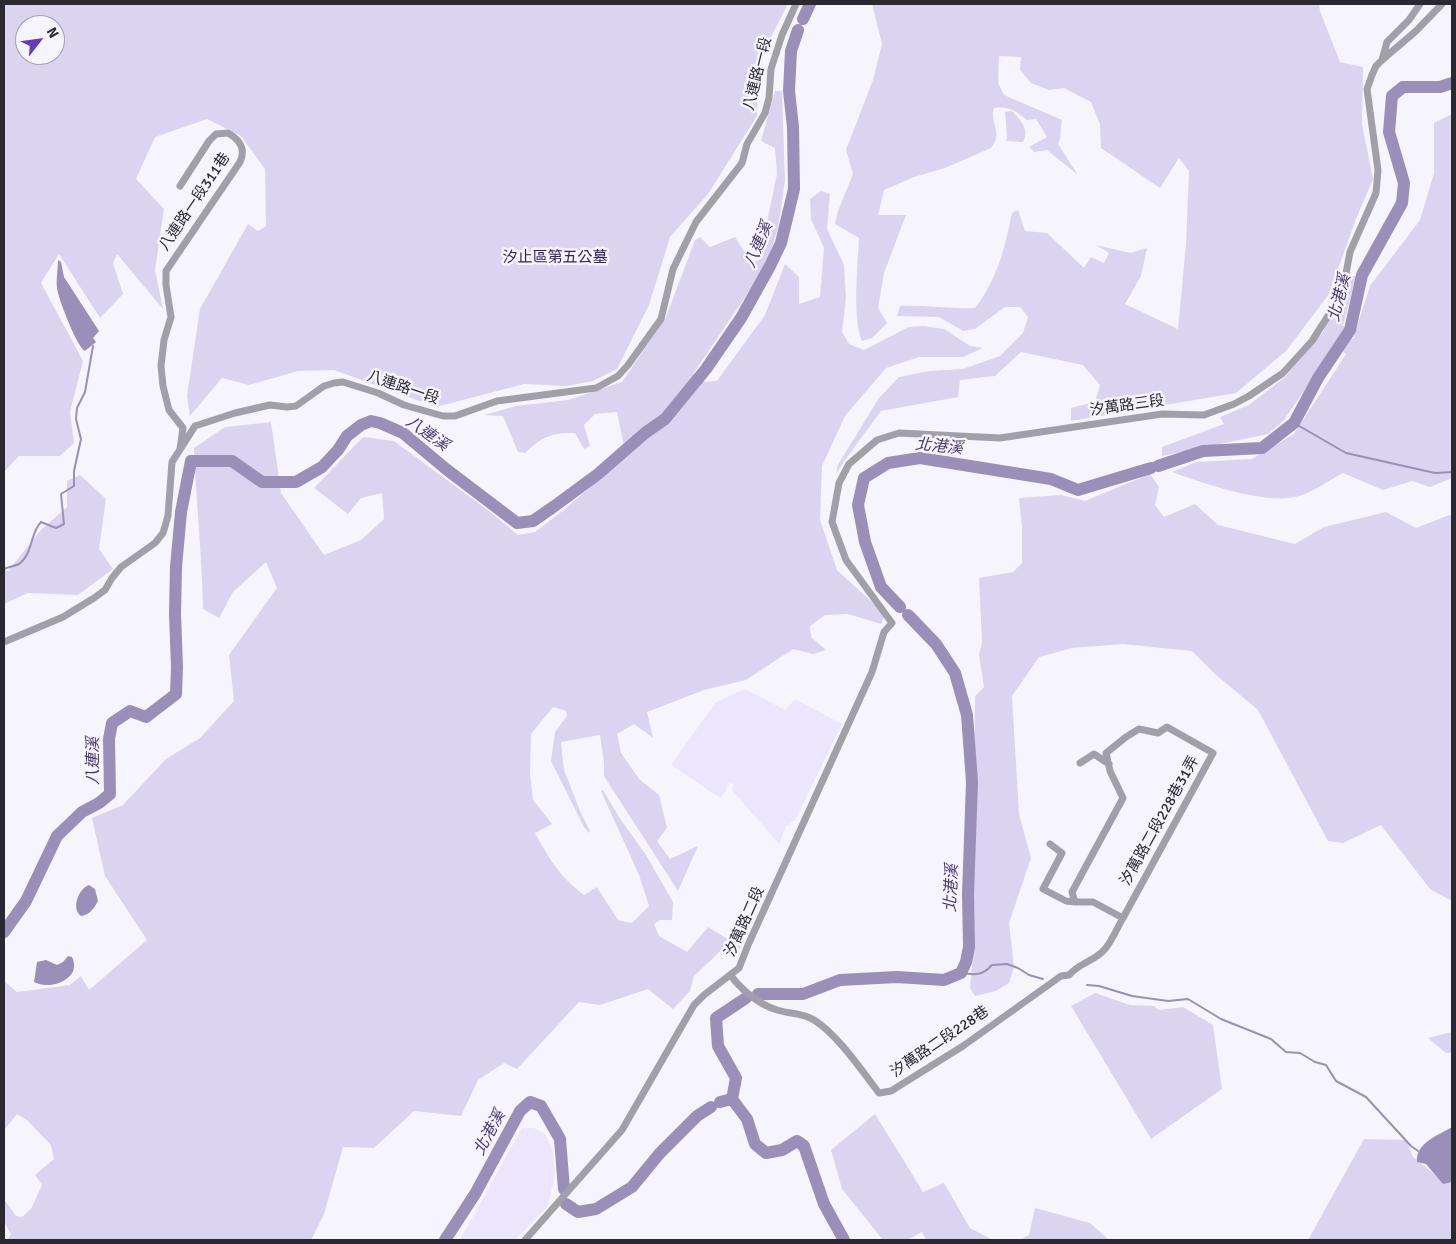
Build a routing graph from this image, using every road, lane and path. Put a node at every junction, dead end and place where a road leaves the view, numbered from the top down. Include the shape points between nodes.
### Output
1 (796, 4) edge
2 (1420, 4) edge
3 (1442, 4) edge
4 (1382, 60) junction
5 (180, 186) dead end
6 (180, 452) junction
7 (892, 623) joint
8 (4, 642) edge
9 (1080, 763) dead end
10 (1109, 764) junction
11 (1050, 844) dead end
12 (1075, 902) junction
13 (1123, 918) junction
14 (731, 976) junction
15 (1052, 983) joint
16 (525, 1240) edge

1 - 6 street, 八連路一段 via 771,69 770,98 765,114 747,144 742,163 696,222 673,269 661,319 618,376 596,388 497,401 455,416 443,416 404,405 343,382 334,383 324,386 296,406 270,405 195,426
2 - 4 street via 1386,42
3 - 4 street, 汐萬路三段
4 - 7 street, 汐萬路三段 via 1376,66 1367,89 1378,170 1376,193 1350,252 1344,284 1333,308 1312,341 1282,373 1249,396 1204,415 1162,414 1000,438 900,434 877,440 849,464 839,483 832,522 846,560
5 - 6 street, 八連路一段311巷 via 216,134 228,133 241,144 243,155 240,162 166,271 171,318 161,366 169,410 183,428
6 - 8 street, 八連路一段 via 172,462 168,516 163,533 155,543 121,567 105,590 94,598 63,617
7 - 14 street, 汐萬路二段 via 884,632 872,672 739,968
9 - 10 street via 1094,754
10 - 12 street via 1123,798 1072,892
10 - 13 street, 汐萬路二段228巷31弄 via 1106,753 1139,729 1158,734 1167,727 1213,753
11 - 12 street via 1062,853 1043,889
12 - 13 street via 1093,902
13 - 15 street, 汐萬路二段228巷31弄 via 1106,949
14 - 15 street, 汐萬路二段228巷 via 760,1002 814,1020 839,1043 879,1093 891,1091 955,1051
14 - 16 street, 汐萬路二段 via 694,1005 622,1130

